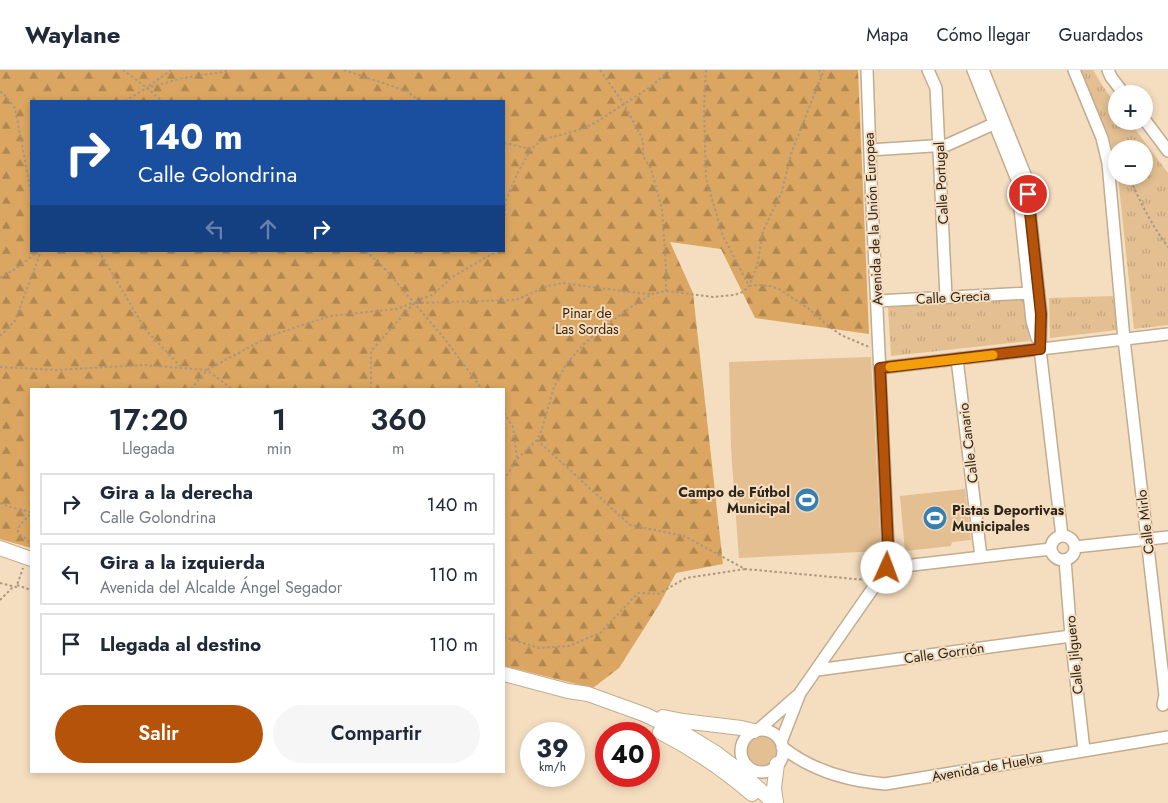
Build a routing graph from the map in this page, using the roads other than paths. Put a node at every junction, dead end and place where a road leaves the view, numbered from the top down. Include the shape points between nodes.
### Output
1 (867, 70) edge
2 (928, 70) edge
3 (973, 70) edge
4 (982, 70) edge
5 (1074, 70) edge
6 (1108, 70) edge
7 (1118, 85) edge
8 (999, 122) junction
9 (1152, 130) edge
10 (939, 146) junction
11 (870, 150) junction
12 (1168, 151) edge
13 (1029, 293) junction
14 (946, 297) junction
15 (877, 301) junction
16 (1168, 334) edge
17 (1124, 339) junction
18 (1040, 349) junction
19 (957, 359) junction
20 (880, 368) junction
21 (1062, 536) junction
22 (1168, 537) edge
23 (1148, 539) junction
24 (1075, 547) junction
25 (0, 548) edge
26 (1051, 549) junction
27 (982, 557) junction
28 (28, 559) edge
29 (1065, 560) junction
30 (887, 568) junction
31 (1071, 636) junction
32 (817, 670) junction
33 (505, 674) edge
34 (568, 691) junction
35 (800, 693) junction
36 (1163, 705) dead end
37 (646, 715) junction
38 (756, 730) junction
39 (1168, 737) edge
40 (782, 744) junction
41 (1084, 750) junction
42 (700, 755) junction
43 (808, 763) junction
44 (778, 764) junction
45 (745, 769) junction
46 (758, 799) edge
47 (775, 803) edge

1 - 11 street, Avenida de la Unión Europea
2 - 10 street, Calle Portugal via 936,88
3 - 8 street
4 - 8 street
5 - 17 street, Calle Mirlo via 1102,138 1108,163
6 - 7 street
8 - 10 street
8 - 13 street via 1018,180
8 - 18 street via 1026,177 1041,314
9 - 12 street
10 - 11 street
10 - 14 street, Calle Portugal
11 - 15 street, Avenida de la Unión Europea
13 - 14 street, Calle Grecia
13 - 18 street
14 - 15 street, Calle Grecia
15 - 20 street, Avenida de la Unión Europea
16 - 17 street
17 - 18 street
17 - 23 street, Calle Mirlo
18 - 19 street
18 - 21 street
19 - 20 street
19 - 27 street, Calle Canario
20 - 30 street, Avenida de la Unión Europea
21 - 24 street via 1069,538
21 - 26 street via 1055,539
22 - 23 street
23 - 24 street
23 - 36 street, Calle Mirlo via 1165,695
24 - 29 street via 1072,556
25 - 28 main road
26 - 27 street
26 - 29 street via 1057,559
27 - 30 street
29 - 31 street, Calle Jilguero
30 - 32 street
31 - 32 street, Calle Gorrión
31 - 41 street, Calle Jilguero
32 - 35 street
33 - 34 main road
34 - 37 main road via 588,694
34 - 42 main road via 641,722
35 - 38 street
35 - 40 street
37 - 38 main road
37 - 45 main road
38 - 40 street via 771,732
38 - 45 street via 748,734 740,750
39 - 41 street, Avenida de Huelva
40 - 43 street, Avenida de Huelva
40 - 44 street
41 - 43 street, Avenida de Huelva via 885,784 850,779
42 - 45 main road via 713,757 731,769
42 - 46 main road
43 - 44 street, Avenida de Huelva
44 - 45 street via 766,771
44 - 47 main road
45 - 46 main road via 741,775
45 - 47 main road

